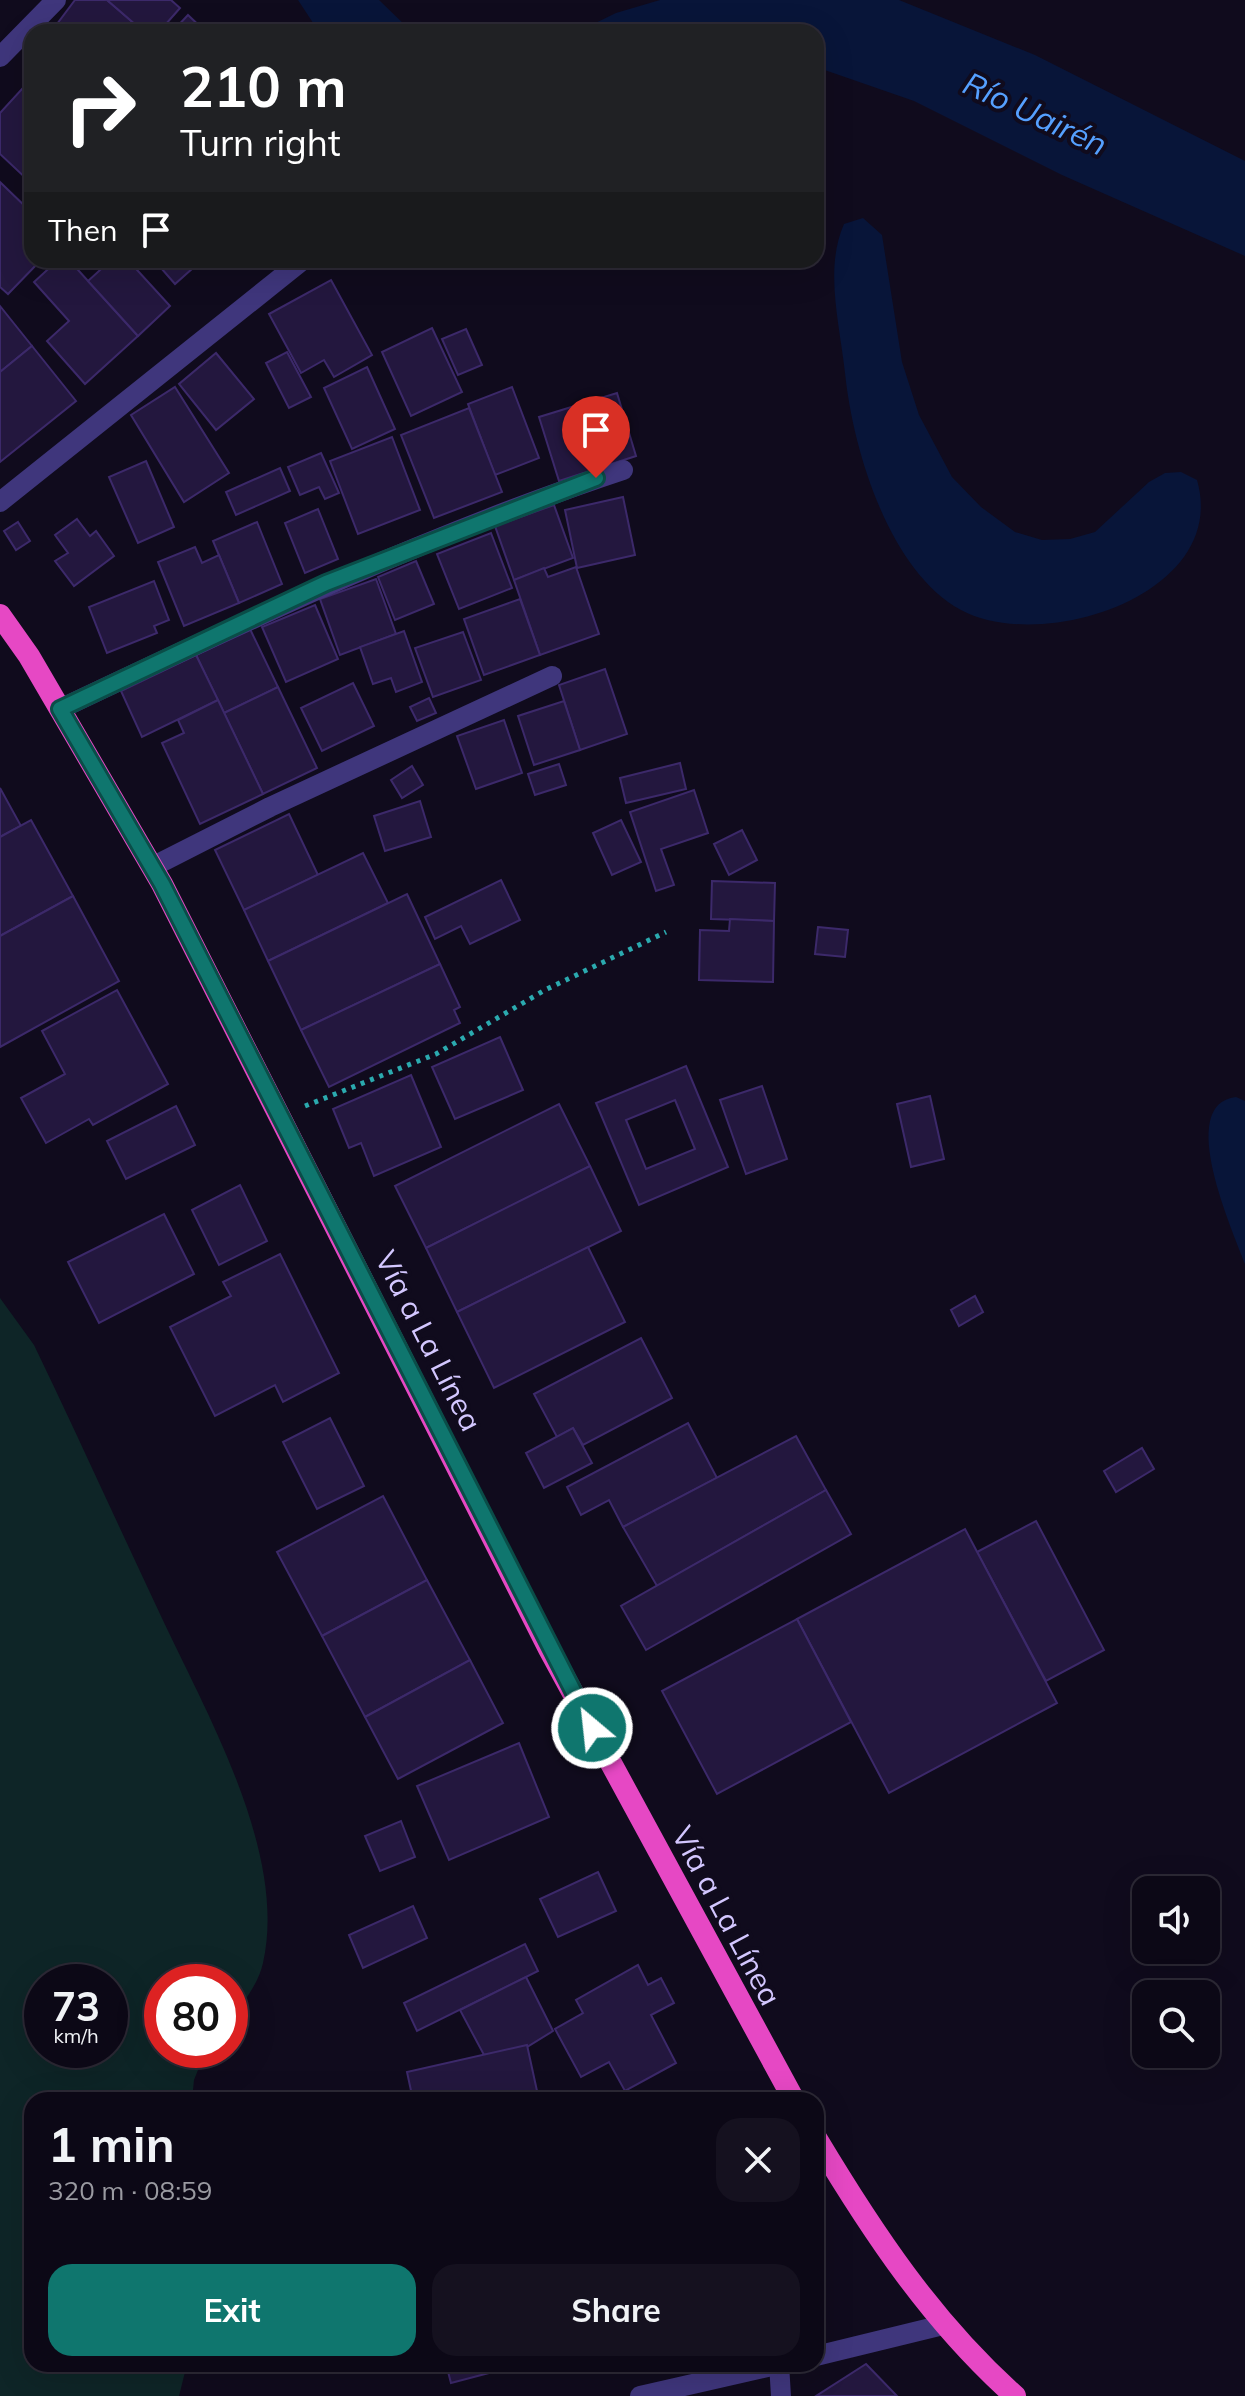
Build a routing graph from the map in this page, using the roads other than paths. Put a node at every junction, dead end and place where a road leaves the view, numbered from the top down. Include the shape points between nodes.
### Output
1 (56, 0) edge
2 (32, 24) edge
3 (24, 31) edge
4 (1, 54) edge
5 (293, 268) edge
6 (623, 470) dead end
7 (0, 502) edge
8 (0, 615) edge
9 (552, 676) dead end
10 (60, 709) junction
11 (152, 867) junction
12 (782, 2090) edge
13 (824, 2151) edge
14 (943, 2325) junction
15 (824, 2354) edge
16 (745, 2372) edge
17 (780, 2372) edge
18 (640, 2396) edge
19 (781, 2396) edge
20 (1015, 2396) edge

1 - 2 street
3 - 4 street
5 - 7 street
6 - 10 street via 326,583
8 - 10 highway, Vía a La Línea
9 - 11 street
10 - 11 highway, Vía a La Línea
11 - 12 highway, Vía a La Línea via 549,1649
13 - 14 highway
14 - 15 street
14 - 20 highway
16 - 18 street
17 - 19 street

